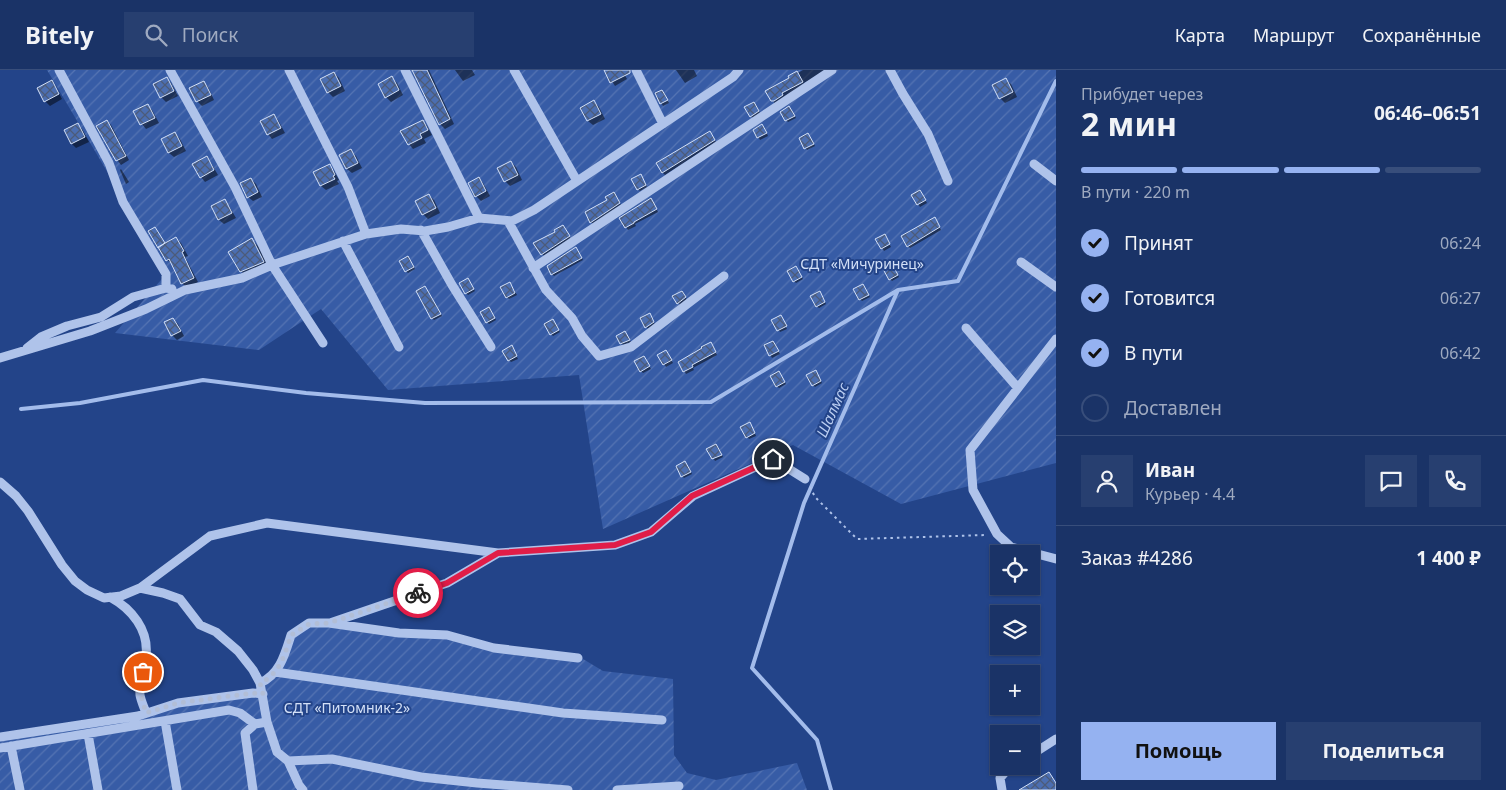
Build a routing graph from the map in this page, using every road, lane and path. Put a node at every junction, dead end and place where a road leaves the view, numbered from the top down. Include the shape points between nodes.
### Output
1 (59, 70) edge
2 (170, 70) edge
3 (289, 70) edge
4 (404, 70) edge
5 (514, 70) edge
6 (636, 70) edge
7 (832, 70) edge
8 (890, 70) edge
9 (733, 72) edge
10 (663, 124) junction
11 (1034, 164) dead end
12 (576, 181) junction
13 (948, 181) dead end
14 (1056, 181) edge
15 (479, 218) junction
16 (508, 221) junction
17 (421, 230) junction
18 (366, 234) junction
19 (343, 241) junction
20 (1021, 262) dead end
21 (272, 265) junction
22 (533, 268) junction
23 (724, 276) dead end
24 (1056, 287) edge
25 (166, 288) junction
26 (185, 290) junction
27 (966, 328) dead end
28 (1056, 339) edge
29 (323, 343) dead end
30 (400, 347) dead end
31 (491, 347) dead end
32 (25, 350) junction
33 (0, 358) edge
34 (1018, 388) junction
35 (805, 479) dead end
36 (0, 482) edge
37 (815, 497) dead end
38 (997, 534) junction
39 (498, 553) junction
40 (1056, 559) edge
41 (140, 588) junction
42 (109, 597) junction
43 (329, 623) junction
44 (578, 658) dead end
45 (275, 672) junction
46 (260, 683) junction
47 (263, 694) junction
48 (146, 713) junction
49 (662, 720) dead end
50 (165, 721) junction
51 (267, 722) junction
52 (254, 724) junction
53 (88, 734) junction
54 (0, 737) edge
55 (1056, 739) edge
56 (11, 746) junction
57 (0, 748) edge
58 (1040, 749) edge
59 (288, 761) junction
60 (1003, 775) edge
61 (448, 780) junction
62 (679, 786) dead end
63 (530, 788) edge
64 (20, 790) edge
65 (98, 790) edge
66 (177, 790) edge
67 (253, 790) edge
68 (303, 790) edge
69 (450, 790) edge
70 (568, 790) edge
71 (618, 790) edge
72 (1002, 790) edge

1 - 25 street via 109,163 123,202 166,274
2 - 21 street via 235,187
3 - 18 street via 348,187
4 - 15 street
5 - 12 street
6 - 10 street
7 - 22 street
8 - 13 street via 928,134
9 - 10 street
10 - 12 street
11 - 14 street
12 - 16 street via 534,210
15 - 16 street
15 - 17 street via 448,227
16 - 22 street
17 - 18 street via 400,229
17 - 31 street
18 - 19 street
19 - 21 street
19 - 30 street
20 - 24 street
21 - 26 street via 242,278
21 - 29 street
22 - 23 street via 546,290 572,318 599,356 631,347
25 - 26 street
25 - 32 street via 133,297 101,318 67,326 41,337
26 - 32 street via 108,324
27 - 34 street
28 - 34 street
32 - 33 street
34 - 38 street via 970,450 974,490
35 - 39 street via 773,459 692,496 651,532 615,545
36 - 42 street via 28,511 75,581 104,598
37 - 38 path via 857,539
38 - 40 street via 1011,547
39 - 41 street via 267,523 210,536
39 - 43 street via 447,583
41 - 42 street
41 - 46 street via 180,599 200,625 216,632 238,651
42 - 48 street via 130,612 146,640 140,692
43 - 44 street via 399,634 447,636 494,648
43 - 45 street via 309,624 291,635 285,656
45 - 46 street
45 - 49 street via 562,713
46 - 47 street
47 - 48 street via 178,703
47 - 51 street
48 - 54 street
50 - 52 street via 229,710 240,713
50 - 53 street
50 - 66 street
51 - 52 street
51 - 59 street via 277,752
52 - 67 street via 245,733
53 - 56 street
53 - 65 street
55 - 58 street
56 - 57 street
56 - 64 street
59 - 61 street via 332,759
59 - 68 street
60 - 72 street via 1000,778
61 - 63 street
61 - 69 street
62 - 71 street
63 - 70 street

